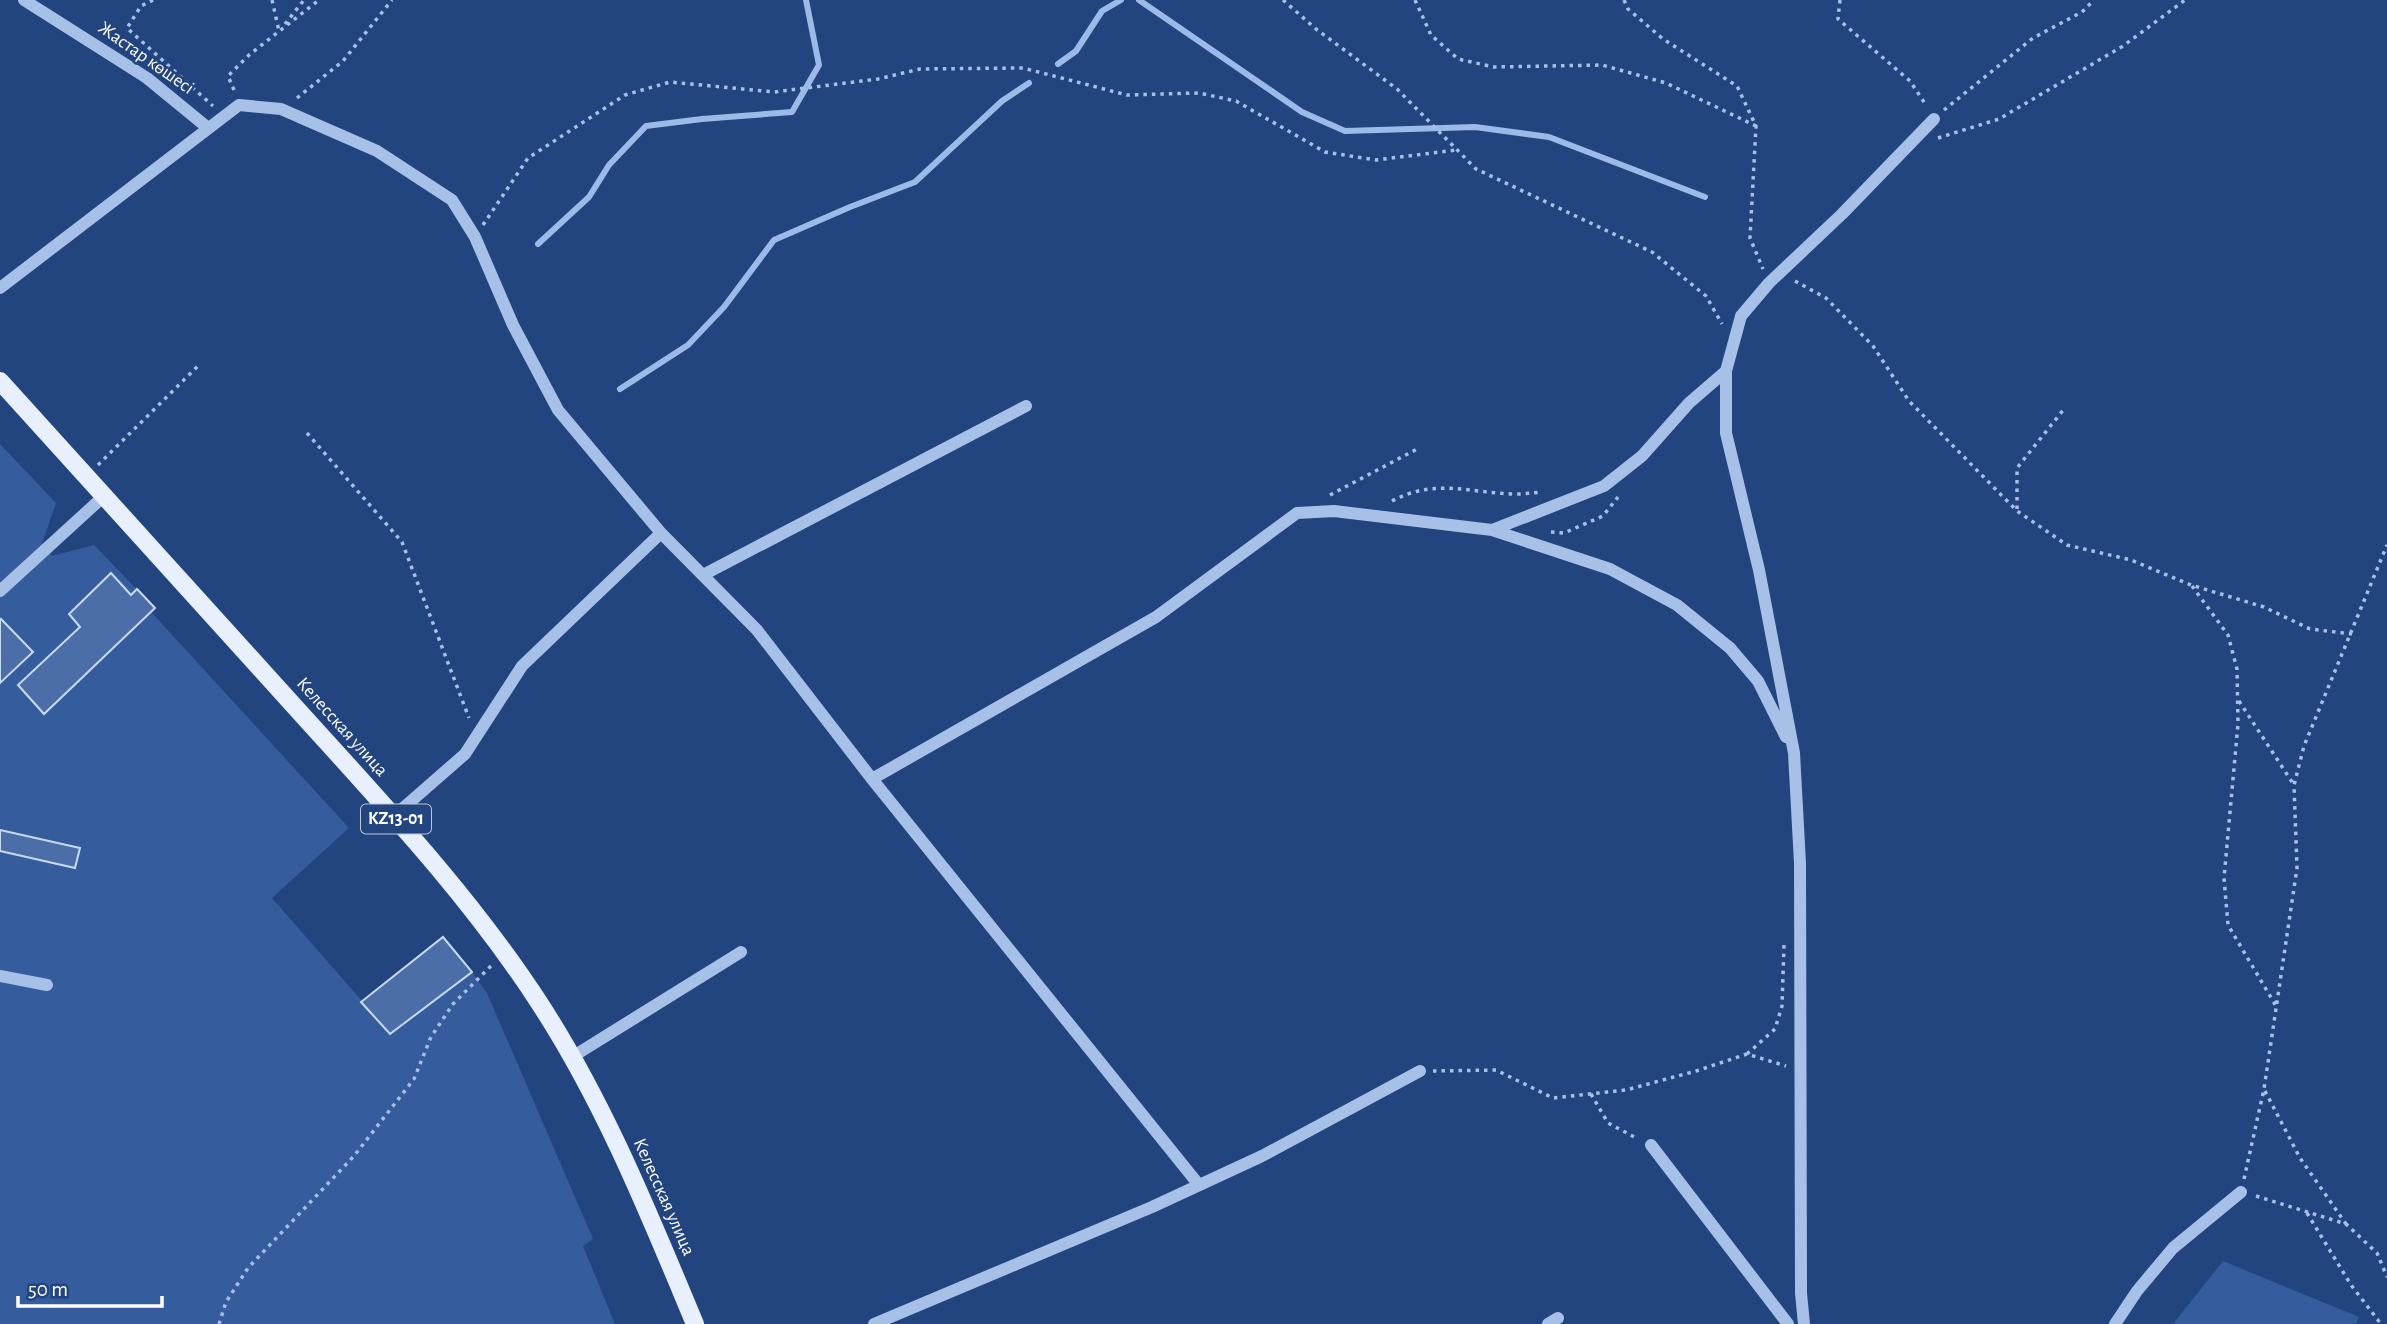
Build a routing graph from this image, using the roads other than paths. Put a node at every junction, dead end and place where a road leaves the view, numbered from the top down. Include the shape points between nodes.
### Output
1 (24, 0) edge
2 (1934, 119) road end
3 (208, 128) junction
4 (0, 288) edge
5 (1726, 371) junction
6 (0, 381) edge
7 (1026, 406) dead end
8 (104, 496) junction
9 (1492, 530) junction
10 (661, 533) junction
11 (703, 575) junction
12 (0, 591) edge
13 (1794, 753) junction
14 (872, 779) junction
15 (394, 816) junction
16 (741, 952) dead end
17 (0, 976) edge
18 (47, 985) dead end
19 (572, 1057) junction
20 (1420, 1071) road end
21 (1651, 1146) road end
22 (1199, 1185) junction
23 (2241, 1192) road end
24 (693, 1323) edge
25 (874, 1324) edge
26 (1788, 1324) edge
27 (1804, 1324) edge
28 (2115, 1324) edge

1 - 3 street, Жастар көшесі via 147,78
2 - 5 street via 1741,316
3 - 4 street
3 - 10 street via 239,105 281,109 377,151 452,200 475,237 513,325 558,410
5 - 9 street via 1689,403 1642,456 1604,486
5 - 13 street via 1726,433 1759,570
6 - 8 main road, Келесская улица / KZ13-01
7 - 11 street
8 - 12 street
8 - 15 main road, Келесская улица / KZ13-01
9 - 13 street via 1610,569 1677,605 1730,648 1758,681
9 - 14 street via 1334,511 1297,513 1156,617
10 - 11 street
10 - 15 street via 522,666 465,754
11 - 14 street via 757,630
13 - 27 street via 1800,863
14 - 22 street
15 - 19 main road, Келесская улица / KZ13-01 via 484,923
16 - 19 street
17 - 18 street
19 - 24 main road, Келесская улица / KZ13-01 via 631,1171
20 - 22 street
21 - 26 street
22 - 25 street
23 - 28 street via 2173,1248

